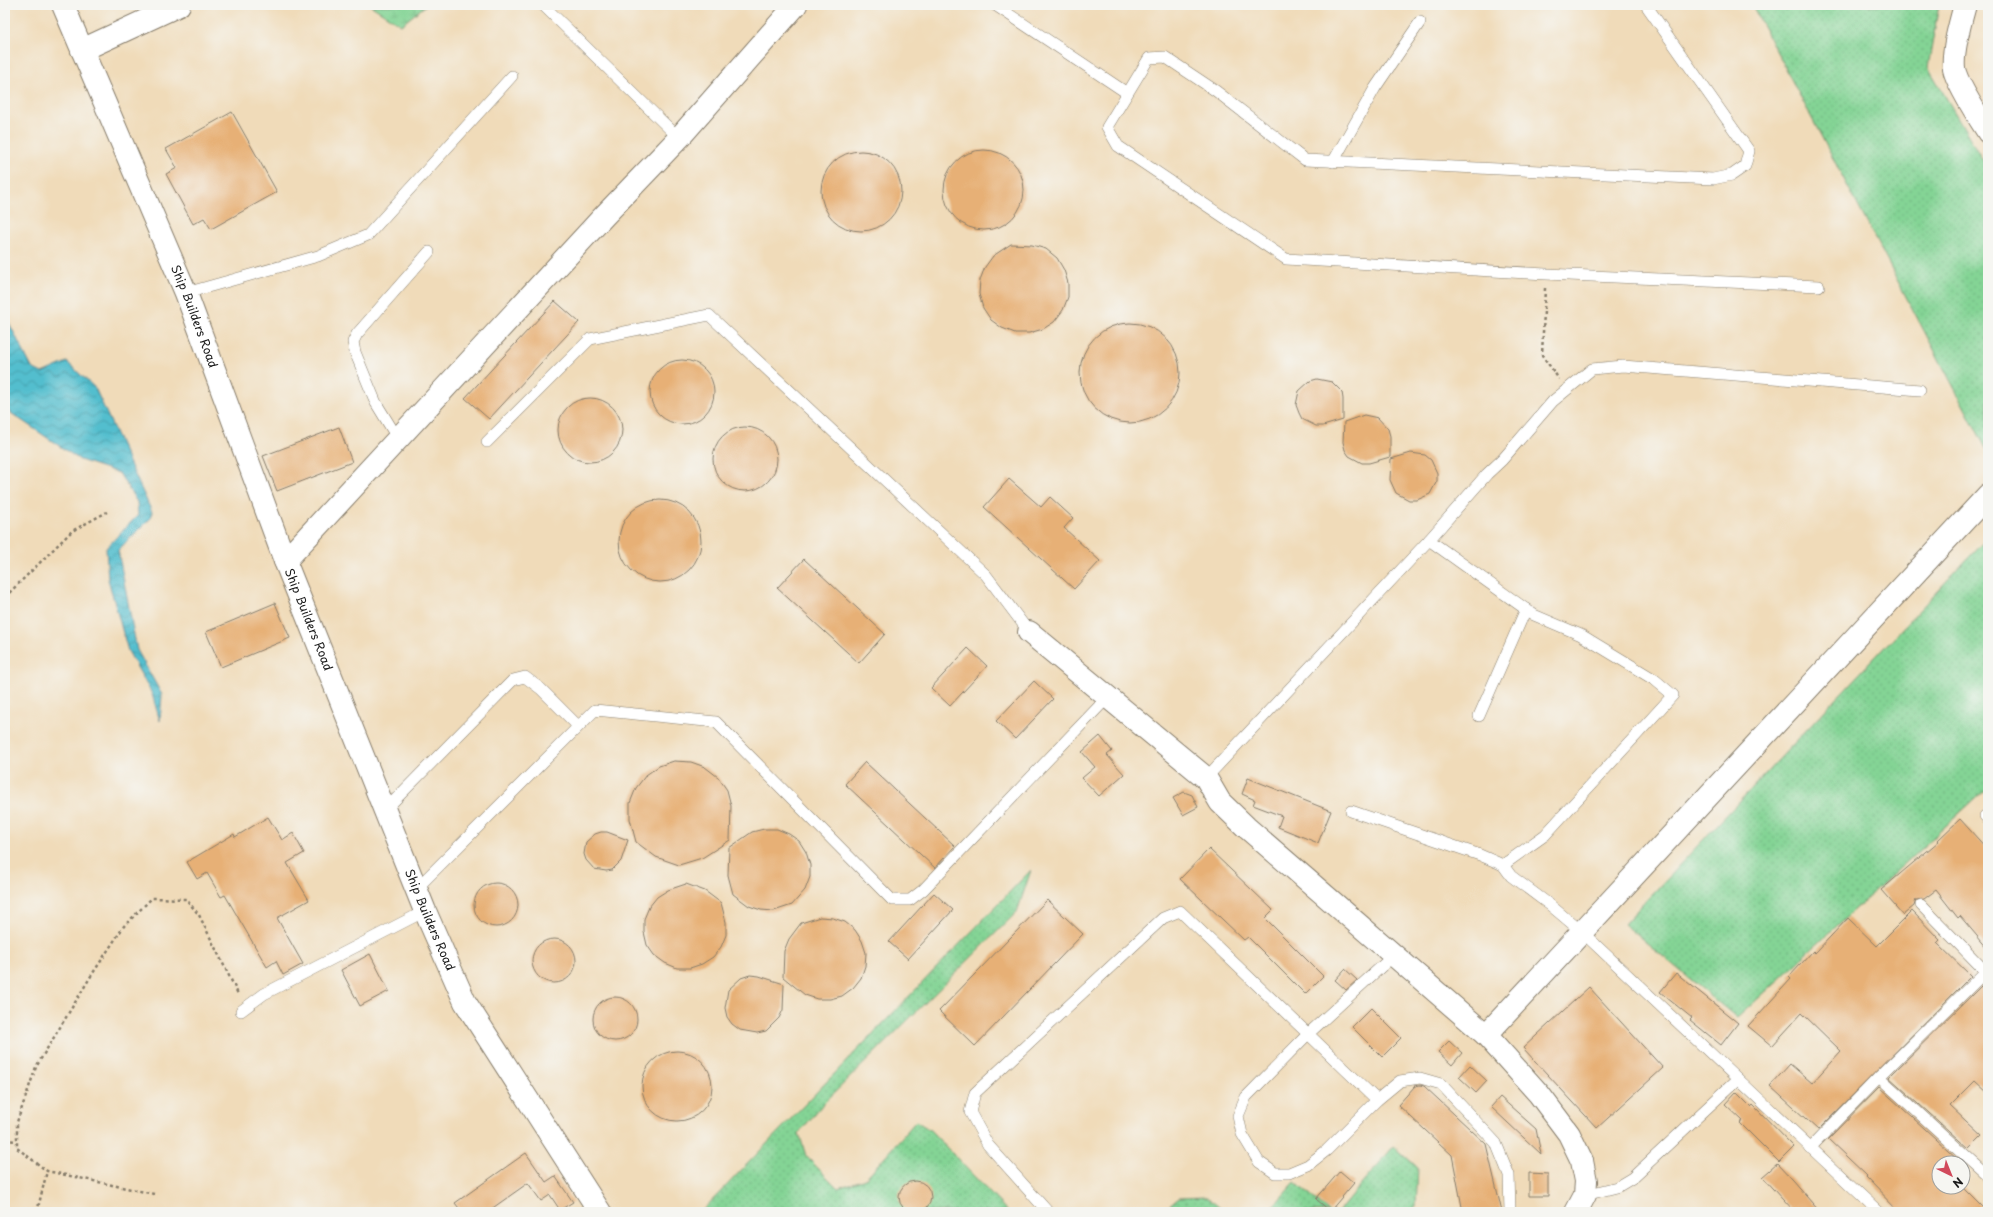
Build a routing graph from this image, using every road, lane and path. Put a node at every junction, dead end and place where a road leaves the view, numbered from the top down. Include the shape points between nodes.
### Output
1 (63, 5) edge
2 (179, 5) edge
3 (543, 5) edge
4 (796, 5) edge
5 (995, 5) edge
6 (1646, 5) edge
7 (1965, 5) edge
8 (1420, 22) dead end
9 (82, 50) junction
10 (512, 76) dead end
11 (1127, 93) junction
12 (1988, 132) edge
13 (679, 138) junction
14 (1333, 162) junction
15 (429, 252) dead end
16 (1546, 274) junction
17 (1819, 286) dead end
18 (186, 293) junction
19 (1567, 389) junction
20 (1920, 390) dead end
21 (398, 439) junction
22 (488, 442) dead end
23 (1988, 495) edge
24 (107, 512) dead end
25 (1429, 540) junction
26 (285, 561) junction
27 (5, 597) edge
28 (1526, 609) junction
29 (1029, 632) joint
30 (1108, 697) junction
31 (1479, 716) dead end
32 (578, 726) junction
33 (1206, 778) junction
34 (385, 810) junction
35 (1351, 811) dead end
36 (1503, 866) junction
37 (417, 888) junction
38 (1921, 905) dead end
39 (426, 911) junction
40 (1582, 932) junction
41 (1394, 955) junction
42 (1987, 972) edge
43 (243, 1009) joint
44 (1309, 1033) junction
45 (1486, 1035) junction
46 (1878, 1077) junction
47 (1738, 1080) junction
48 (1377, 1100) junction
49 (5, 1140) edge
50 (17, 1141) junction
51 (1810, 1148) junction
52 (47, 1171) junction
53 (1988, 1176) edge
54 (154, 1194) dead end
55 (1580, 1203) edge
56 (37, 1212) edge
57 (600, 1212) edge
58 (1048, 1212) edge
59 (1510, 1212) edge
60 (1879, 1212) edge

1 - 9 street, Ship Builders Road
2 - 9 street
3 - 13 lane
4 - 13 street
5 - 11 lane
6 - 14 lane via 1749,151 1745,166 1732,175 1713,179
7 - 12 street via 1957,35 1954,70
8 - 14 lane via 1375,88
9 - 18 street, Ship Builders Road
10 - 18 lane via 368,235 318,256
11 - 14 lane via 1149,58 1165,57 1216,91 1305,160
11 - 16 lane via 1107,127 1118,146 1286,259
13 - 21 street via 594,226
15 - 21 lane via 357,334 353,342 376,404
16 - 17 lane
16 - 19 path via 1542,354
18 - 26 street, Ship Builders Road
19 - 20 lane via 1592,369 1623,366
19 - 25 lane via 1553,401
21 - 26 street
22 - 29 lane via 590,339 709,315 986,575
23 - 40 street
24 - 27 path via 72,531
25 - 28 lane
25 - 33 lane
26 - 34 street, Ship Builders Road
28 - 31 lane
28 - 36 lane via 1534,615 1581,635 1655,680 1673,695 1545,835
29 - 30 street
30 - 32 lane via 923,890 910,900 892,900 716,722 595,710
30 - 33 street
32 - 34 lane via 526,677 513,680
32 - 37 lane
33 - 41 street via 1220,802 1246,827
34 - 37 street, Ship Builders Road
35 - 36 lane via 1480,855
36 - 40 lane via 1511,876
37 - 39 street, Ship Builders Road
38 - 42 lane
39 - 43 lane via 278,987
39 - 57 street, Ship Builders Road via 465,1002
40 - 45 street
40 - 47 lane
41 - 44 lane
41 - 45 street
42 - 46 lane
43 - 50 path via 199,915 186,899 152,898 124,926 36,1067 16,1122
44 - 48 lane
44 - 48 lane via 1246,1097 1238,1116 1242,1134 1259,1162 1275,1173 1289,1173 1308,1165
44 - 58 lane via 1180,911 1163,918 975,1093 970,1112 988,1144
45 - 55 street via 1539,1094 1569,1134 1582,1161 1586,1181
46 - 51 lane
46 - 53 lane
47 - 51 lane
47 - 55 lane via 1632,1178 1618,1187
48 - 59 lane via 1400,1080 1420,1078 1441,1084 1496,1143 1509,1175
49 - 50 path
50 - 52 path via 17,1148
51 - 60 lane
52 - 54 path
52 - 56 path

